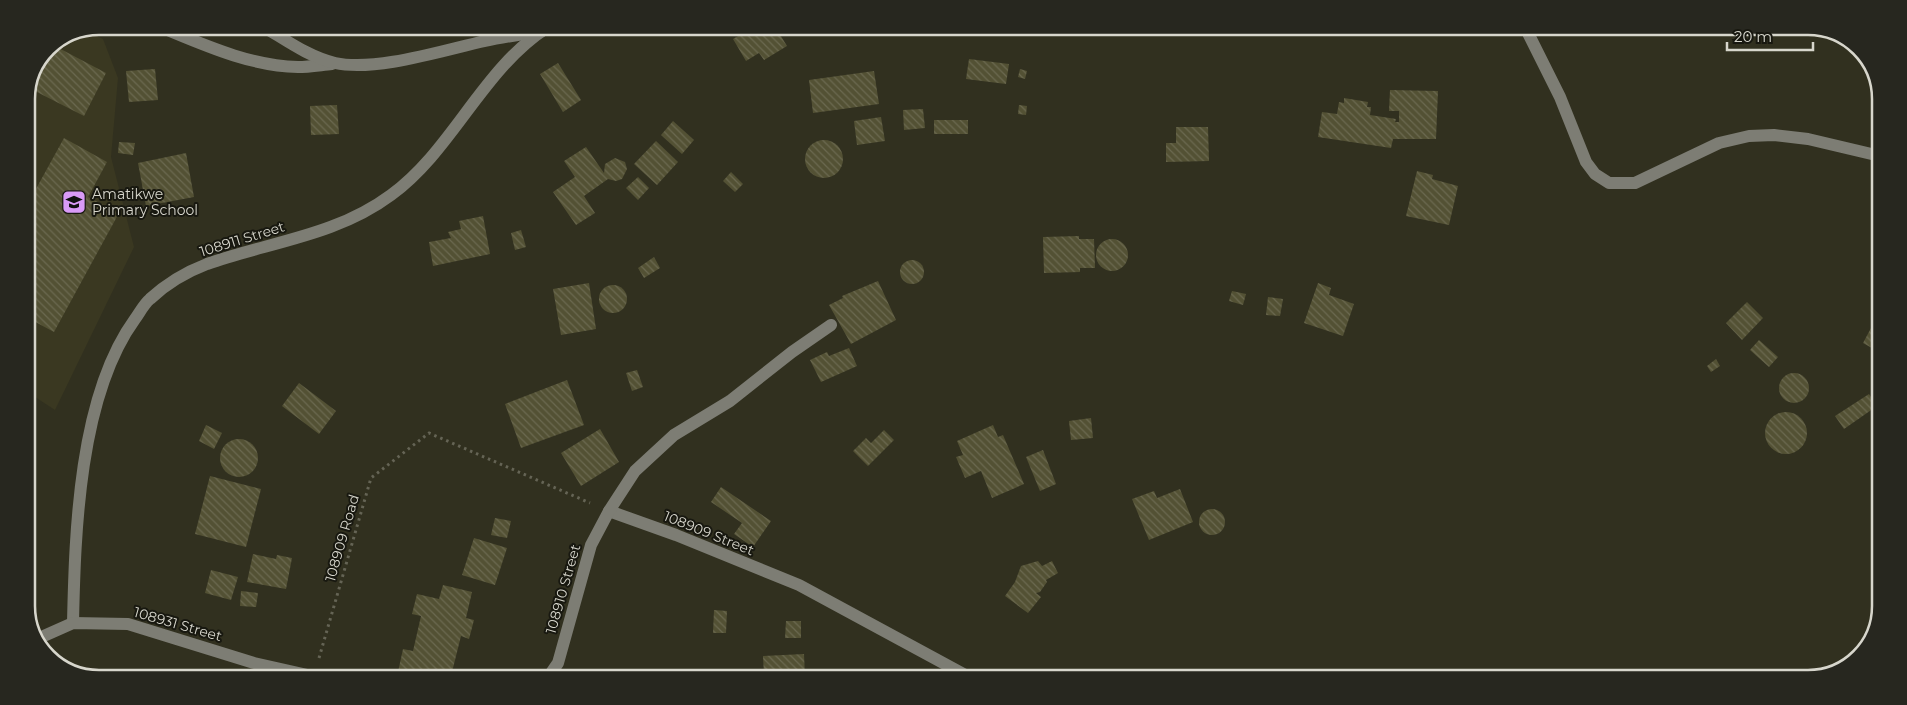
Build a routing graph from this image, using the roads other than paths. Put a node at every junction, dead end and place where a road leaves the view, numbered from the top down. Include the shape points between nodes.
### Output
1 (180, 35) edge
2 (277, 35) edge
3 (516, 35) edge
4 (539, 35) edge
5 (1531, 35) edge
6 (337, 63) junction
7 (1872, 154) edge
8 (831, 325) dead end
9 (608, 512) junction
10 (73, 623) junction
11 (43, 636) edge
12 (306, 670) edge
13 (553, 670) edge
14 (956, 670) edge

1 - 6 street via 213,49 276,64
2 - 6 street
3 - 6 street via 386,62
4 - 10 street, 108911 Street via 491,80 414,174 371,209 318,233 204,265 176,279 149,300 124,334 99,394 84,471 74,560
5 - 7 street via 1586,162 1595,174 1609,183 1635,183 1719,143 1749,136 1808,139
8 - 9 street, 108910 Street via 730,401 674,435 635,471
9 - 13 street, 108910 Street via 591,545 558,662
9 - 14 street, 108909 Street via 676,535 799,586
10 - 11 street, 108931 Street
10 - 12 street, 108931 Street via 128,624 254,663

